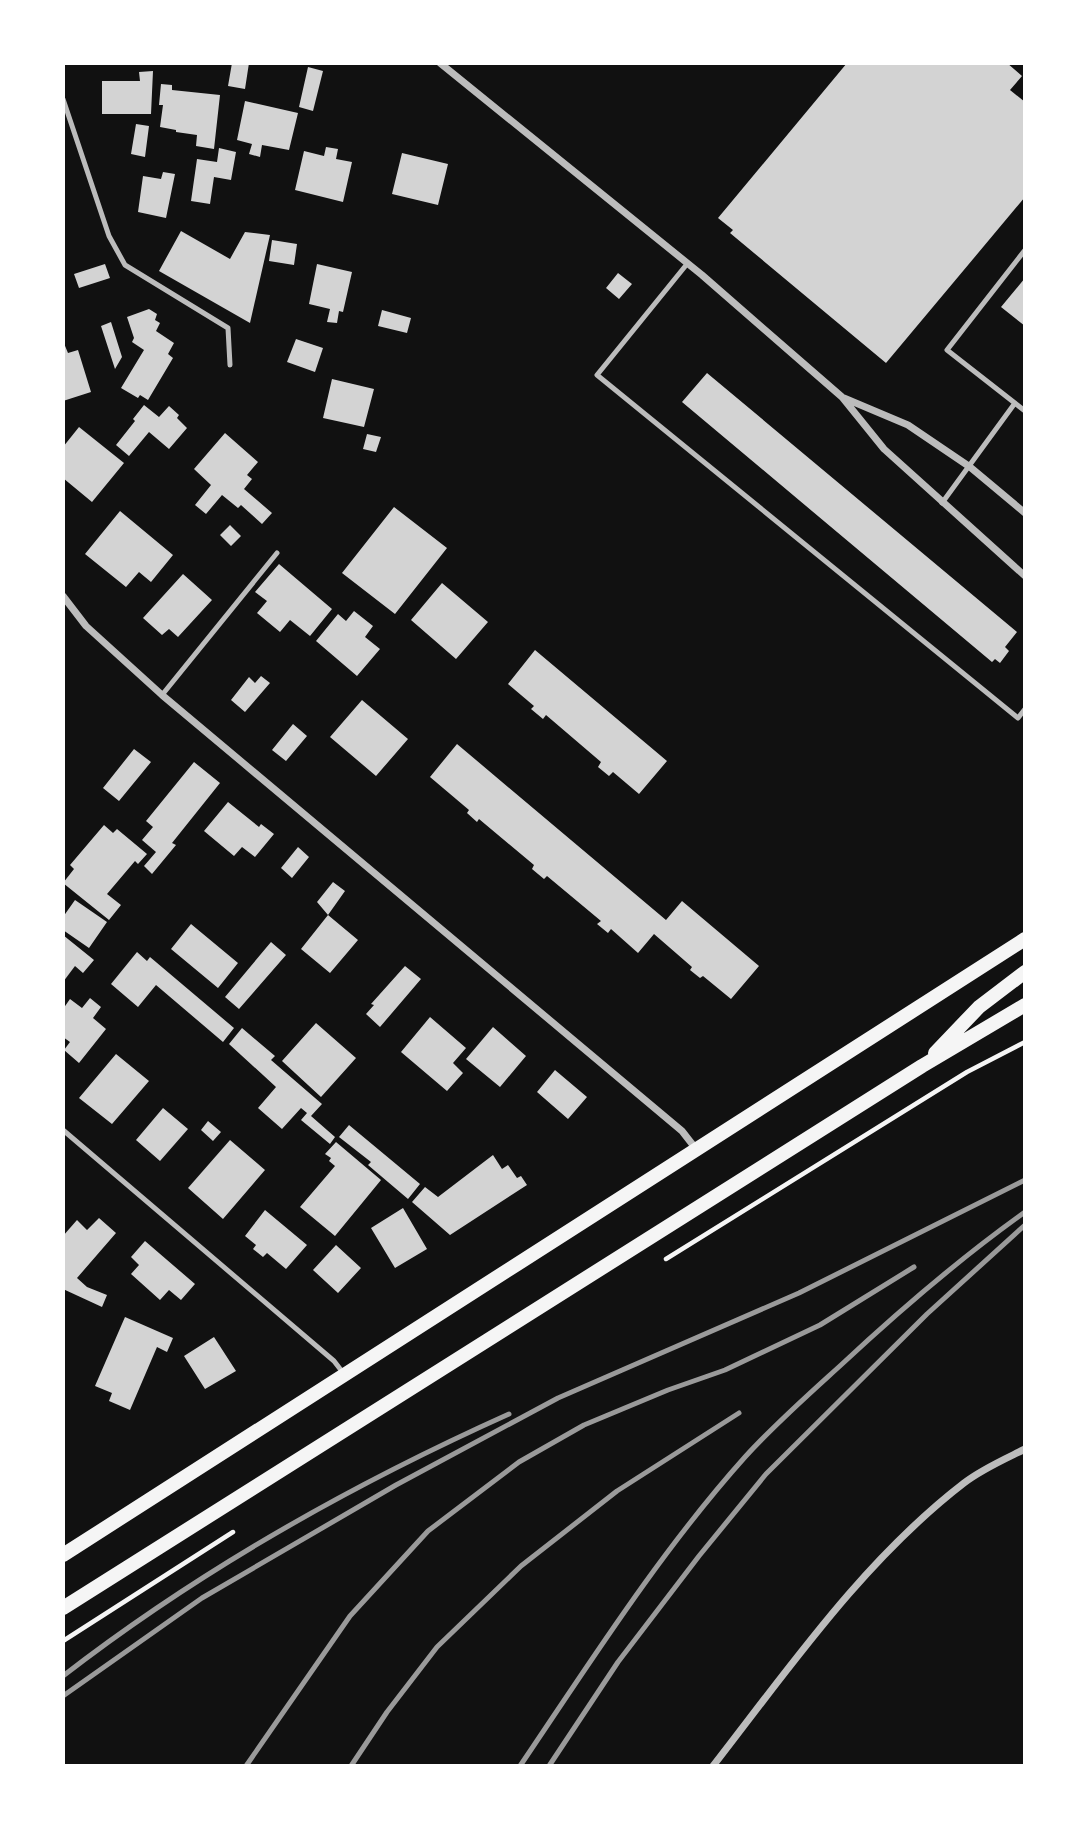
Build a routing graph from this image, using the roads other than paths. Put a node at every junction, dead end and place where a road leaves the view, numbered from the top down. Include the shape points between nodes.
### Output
1 (440, 63) edge
2 (63, 99) edge
3 (1025, 250) edge
4 (687, 264) junction
5 (230, 365) dead end
6 (842, 397) junction
7 (1015, 404) junction
8 (1025, 411) edge
9 (970, 467) junction
10 (942, 503) junction
11 (1025, 513) edge
12 (277, 553) dead end
13 (1025, 576) edge
14 (63, 596) edge
15 (162, 695) junction
16 (1025, 709) edge
17 (1025, 939) edge
18 (1025, 972) edge
19 (1025, 1006) edge
20 (922, 1066) junction
21 (63, 1130) edge
22 (696, 1149) junction
23 (344, 1374) junction
24 (1025, 1449) edge
25 (63, 1555) edge
26 (63, 1608) edge
27 (713, 1766) edge

1 - 4 street
2 - 5 lane via 109,236 125,265 228,328
3 - 7 lane via 947,349
4 - 6 street
4 - 16 lane via 597,375 1018,718
6 - 9 street via 908,425
6 - 10 street via 884,449
7 - 8 lane
7 - 9 lane
9 - 10 lane
9 - 11 street
10 - 13 street
12 - 15 lane
14 - 15 street via 86,626
15 - 22 street via 682,1131
17 - 22 main road
18 - 20 main road via 979,1007
19 - 20 main road
20 - 26 main road
21 - 23 lane
22 - 23 main road
23 - 25 main road
24 - 27 street via 967,1481 908,1529 839,1606

